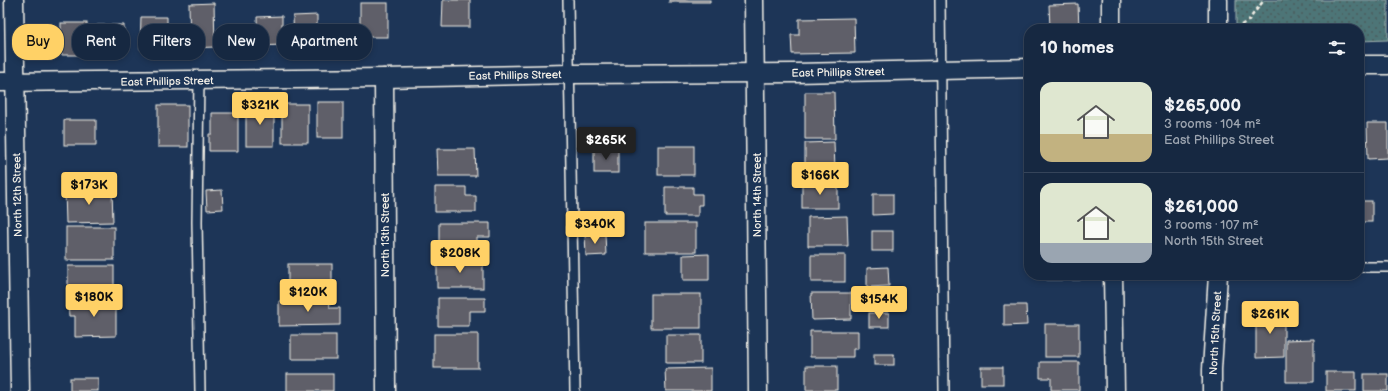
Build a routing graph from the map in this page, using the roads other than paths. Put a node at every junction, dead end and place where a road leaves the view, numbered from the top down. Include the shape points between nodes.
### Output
1 (14, 0) edge
2 (568, 0) edge
3 (754, 0) edge
4 (940, 0) edge
5 (1111, 0) edge
6 (1218, 0) edge
7 (1111, 24) edge
8 (1218, 24) edge
9 (1364, 65) edge
10 (1388, 65) edge
11 (1024, 68) edge
12 (940, 70) junction
13 (569, 74) junction
14 (756, 74) junction
15 (384, 78) junction
16 (199, 80) junction
17 (8, 82) edge
18 (1364, 267) edge
19 (1388, 267) edge
20 (1114, 280) edge
21 (1218, 280) edge
22 (20, 391) edge
23 (200, 391) edge
24 (386, 391) edge
25 (575, 391) edge
26 (758, 391) edge
27 (944, 391) edge
28 (1114, 391) edge
29 (1212, 391) edge

1 - 17 street, North 12th Street
2 - 13 lane
3 - 14 street, North 14th Street
4 - 12 lane
5 - 7 street
6 - 8 street
9 - 10 street
11 - 12 street, East Phillips Street
12 - 14 street, East Phillips Street
12 - 27 lane
13 - 14 street, East Phillips Street
13 - 15 street, East Phillips Street
13 - 25 lane
14 - 26 street, North 14th Street
15 - 16 street, East Phillips Street
15 - 24 street, North 13th Street
16 - 17 street, East Phillips Street
16 - 23 lane via 197,222
17 - 22 street, North 12th Street
18 - 19 lane
20 - 28 street
21 - 29 street, North 15th Street

